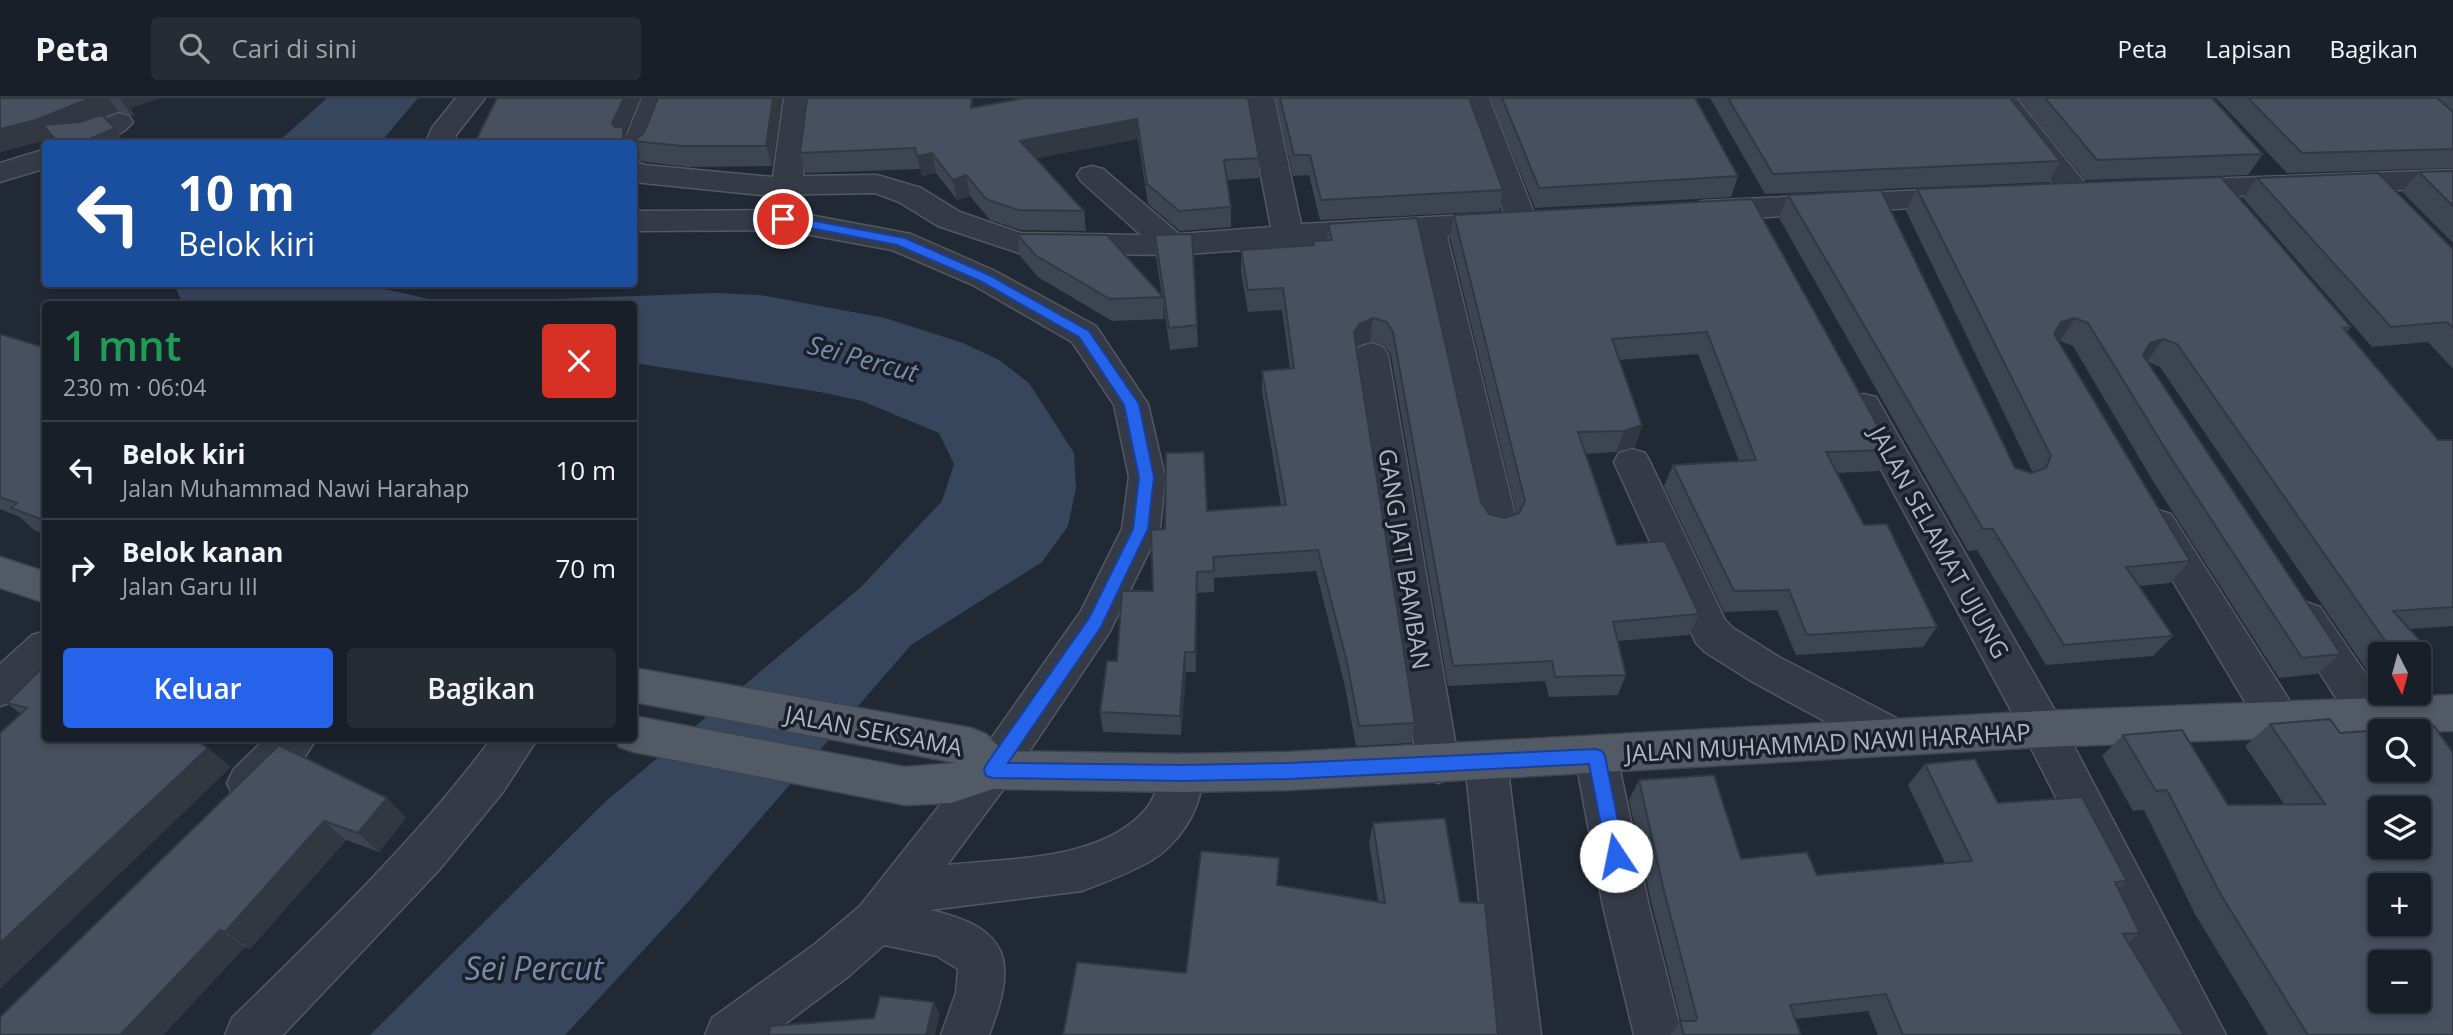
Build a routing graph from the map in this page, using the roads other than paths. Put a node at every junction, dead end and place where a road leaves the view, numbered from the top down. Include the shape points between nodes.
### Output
1 (471, 98) edge
2 (656, 98) edge
3 (798, 98) edge
4 (1260, 98) edge
5 (1475, 98) edge
6 (2001, 98) edge
7 (119, 122) dead end
8 (74, 140) edge
9 (440, 140) edge
10 (637, 145) edge
11 (2253, 157) edge
12 (42, 159) edge
13 (1734, 172) edge
14 (0, 173) edge
15 (637, 173) edge
16 (1092, 175) dead end
17 (2453, 179) edge
18 (2372, 183) junction
19 (787, 186) junction
20 (2280, 187) junction
21 (2214, 188) junction
22 (2146, 191) edge
23 (2036, 195) edge
24 (1994, 197) edge
25 (1883, 200) junction
26 (1754, 208) junction
27 (2399, 211) edge
28 (1672, 213) edge
29 (2242, 219) edge
30 (637, 221) edge
31 (1429, 228) junction
32 (1288, 235) junction
33 (1900, 236) edge
34 (1773, 243) edge
35 (1172, 245) junction
36 (1371, 355) dead end
37 (1852, 383) edge
38 (1632, 462) dead end
39 (2138, 492) edge
40 (1498, 523) edge
41 (0, 572) edge
42 (42, 587) edge
43 (2288, 591) edge
44 (42, 650) edge
45 (637, 686) edge
46 (0, 689) edge
47 (2453, 713) edge
48 (2370, 715) junction
49 (2278, 719) junction
50 (2043, 729) junction
51 (637, 735) edge
52 (1893, 737) junction
53 (291, 742) edge
54 (514, 742) edge
55 (1596, 756) junction
56 (1486, 762) junction
57 (1438, 764) junction
58 (993, 770) junction
59 (1182, 773) junction
60 (216, 816) edge
61 (887, 907) junction
62 (249, 1035) edge
63 (729, 1035) edge
64 (965, 1035) edge
65 (1517, 1035) edge
66 (1658, 1035) edge
67 (2202, 1035) edge

1 - 9 street
2 - 10 street
3 - 19 street
4 - 32 street
5 - 31 street via 1536,221
6 - 23 street via 2091,194
7 - 8 street
11 - 20 street
12 - 14 street
13 - 26 street
15 - 19 street
16 - 35 street
17 - 18 street
18 - 20 street
18 - 27 street
19 - 35 street via 877,184 910,195 949,219 1019,243
20 - 21 street
21 - 22 street
21 - 29 street
24 - 25 street
25 - 26 street
25 - 33 street
26 - 28 street
26 - 34 street
30 - 58 street via 783,219 900,241 984,278 1084,334 1132,404 1147,477 1141,529 1095,622
31 - 32 street
31 - 40 street
32 - 35 street
36 - 57 street, GANG JATI BAMBAN
37 - 50 street, JALAN SELAMAT UJUNG
38 - 52 street via 1718,640
39 - 49 street
41 - 42 main road
43 - 48 street
44 - 46 street
45 - 58 main road, JALAN SEKSAMA via 971,747
47 - 48 main road, JALAN MUHAMMAD NAWI HARAHAP
48 - 49 main road, JALAN MUHAMMAD NAWI HARAHAP
49 - 50 main road, JALAN MUHAMMAD NAWI HARAHAP
50 - 52 main road, JALAN MUHAMMAD NAWI HARAHAP
50 - 67 street, JALAN SELAMAT UJUNG
51 - 58 main road, JALAN SEKSAMA via 905,786 951,784
52 - 55 main road, JALAN MUHAMMAD NAWI HARAHAP
53 - 60 street
54 - 62 street via 441,837
55 - 56 main road, JALAN MUHAMMAD NAWI HARAHAP
55 - 66 street
56 - 57 main road, JALAN MUHAMMAD NAWI HARAHAP
56 - 65 street
57 - 59 main road, JALAN MUHAMMAD NAWI HARAHAP
58 - 59 main road, JALAN MUHAMMAD NAWI HARAHAP
58 - 61 street
59 - 61 street via 1175,803 1161,824 1137,845 1082,870
61 - 63 street via 832,960
61 - 64 street via 972,948 982,963 982,983

